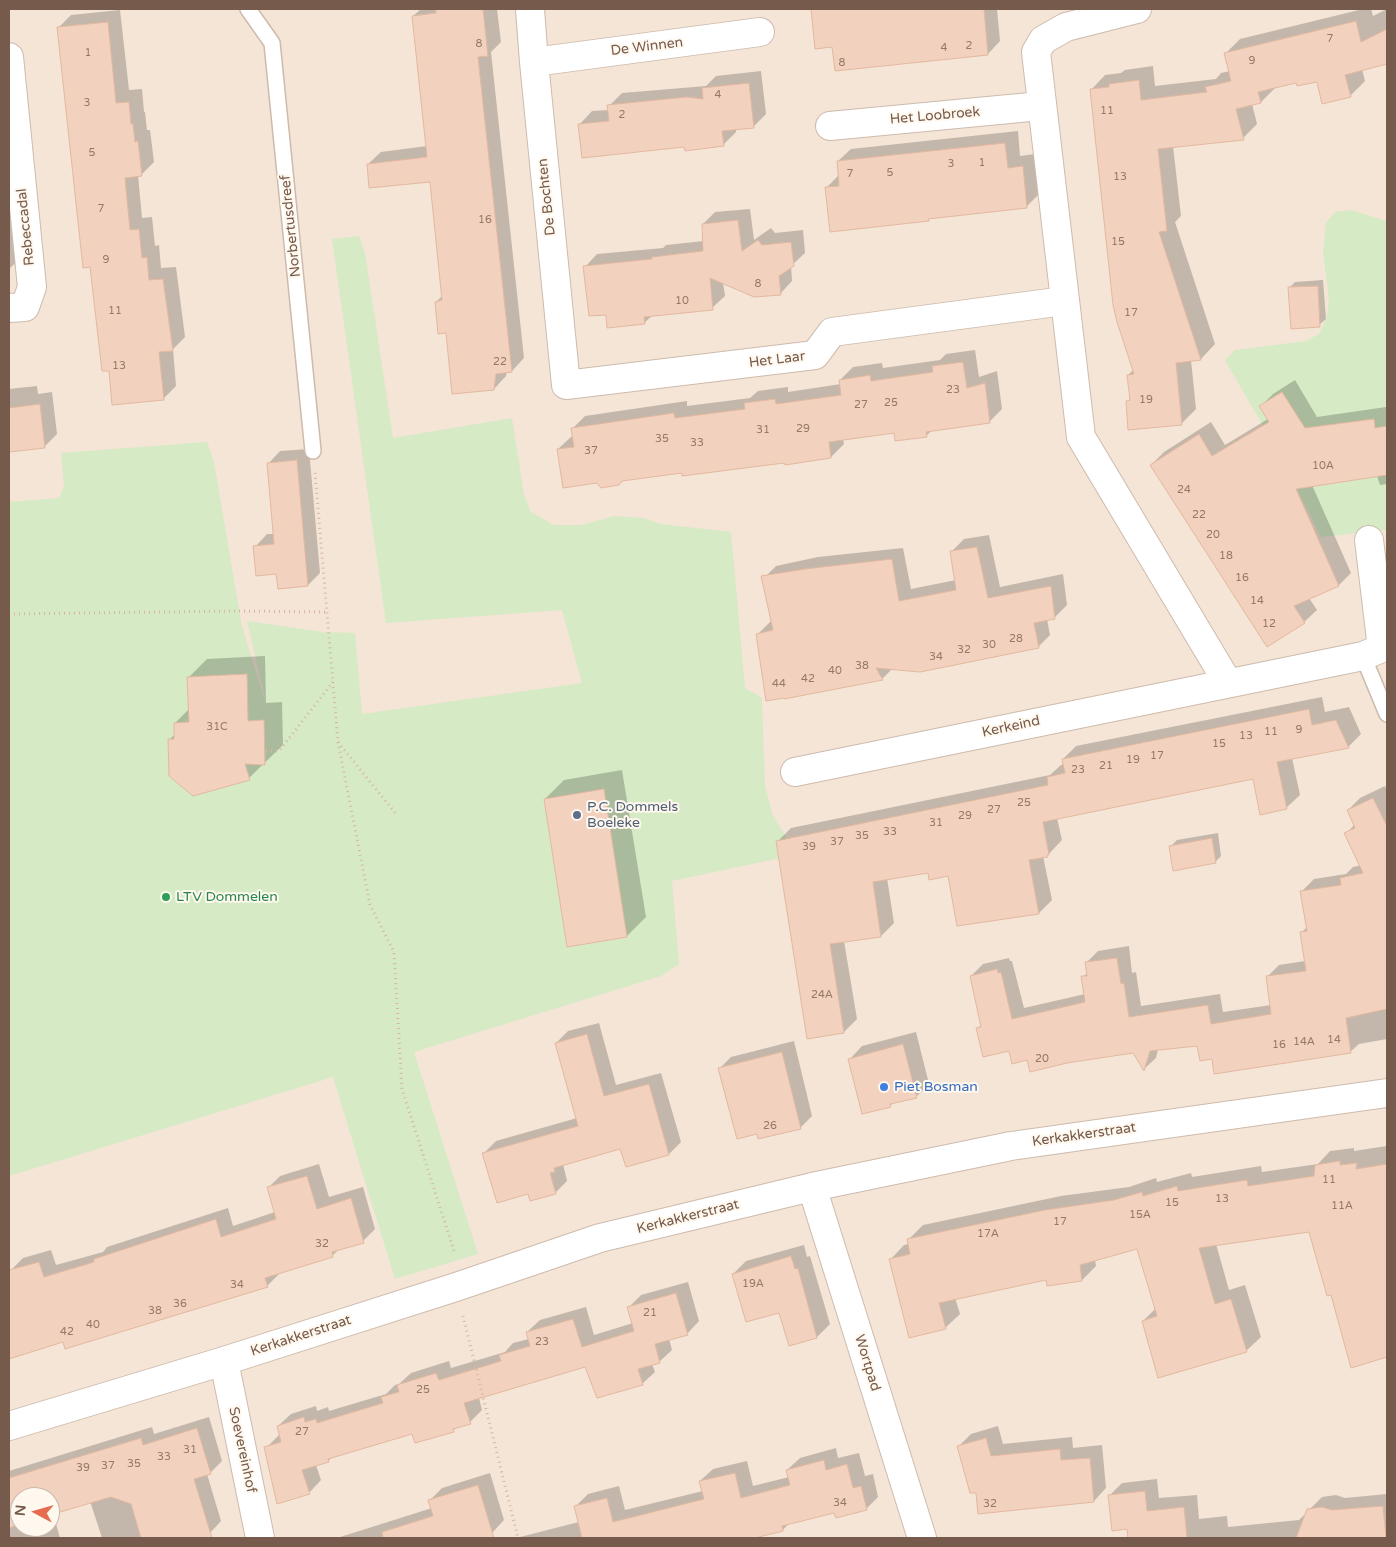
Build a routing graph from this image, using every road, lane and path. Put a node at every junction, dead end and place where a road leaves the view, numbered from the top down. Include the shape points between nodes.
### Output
1 (248, 9) edge
2 (530, 9) edge
3 (1137, 9) edge
4 (760, 32) dead end
5 (9, 57) edge
6 (534, 62) junction
7 (1041, 106) junction
8 (830, 126) dead end
9 (1064, 301) junction
10 (17, 308) edge
11 (566, 385) joint
12 (313, 450) joint
13 (1370, 540) dead end
14 (326, 612) junction
15 (9, 614) edge
16 (1363, 656) junction
17 (333, 682) junction
18 (1228, 683) junction
19 (1387, 714) edge
20 (338, 742) junction
21 (266, 751) dead end
22 (795, 772) dead end
23 (396, 814) dead end
24 (1387, 1092) edge
25 (812, 1188) junction
26 (461, 1285) junction
27 (224, 1361) junction
28 (9, 1426) edge
29 (257, 1537) edge
30 (518, 1538) edge
31 (922, 1538) edge

1 - 12 lane, Norbertusdreef via 272,43
2 - 6 street, De Bochten
3 - 7 street via 1066,27 1043,40 1036,52
4 - 6 street, De Winnen
5 - 10 street, Rebeccadal via 32,286
6 - 11 street, De Bochten
7 - 8 street, Het Loobroek
7 - 9 street
9 - 11 street, Het Laar via 832,332 815,355
9 - 18 street via 1081,437
12 - 14 path
13 - 16 street, Kerkeind via 1382,648
14 - 15 path
14 - 17 path
16 - 18 street, Kerkeind
16 - 19 lane
17 - 20 path
17 - 21 path via 278,751
18 - 22 street, Kerkeind
20 - 23 path
20 - 26 path via 370,905 394,952 402,1089
24 - 25 street, Kerkakkerstraat via 1011,1146
25 - 26 street, Kerkakkerstraat via 600,1238
25 - 31 street, Wortpad
26 - 27 street, Kerkakkerstraat
26 - 30 path
27 - 28 street, Kerkakkerstraat
27 - 29 street, Soevereinhof

